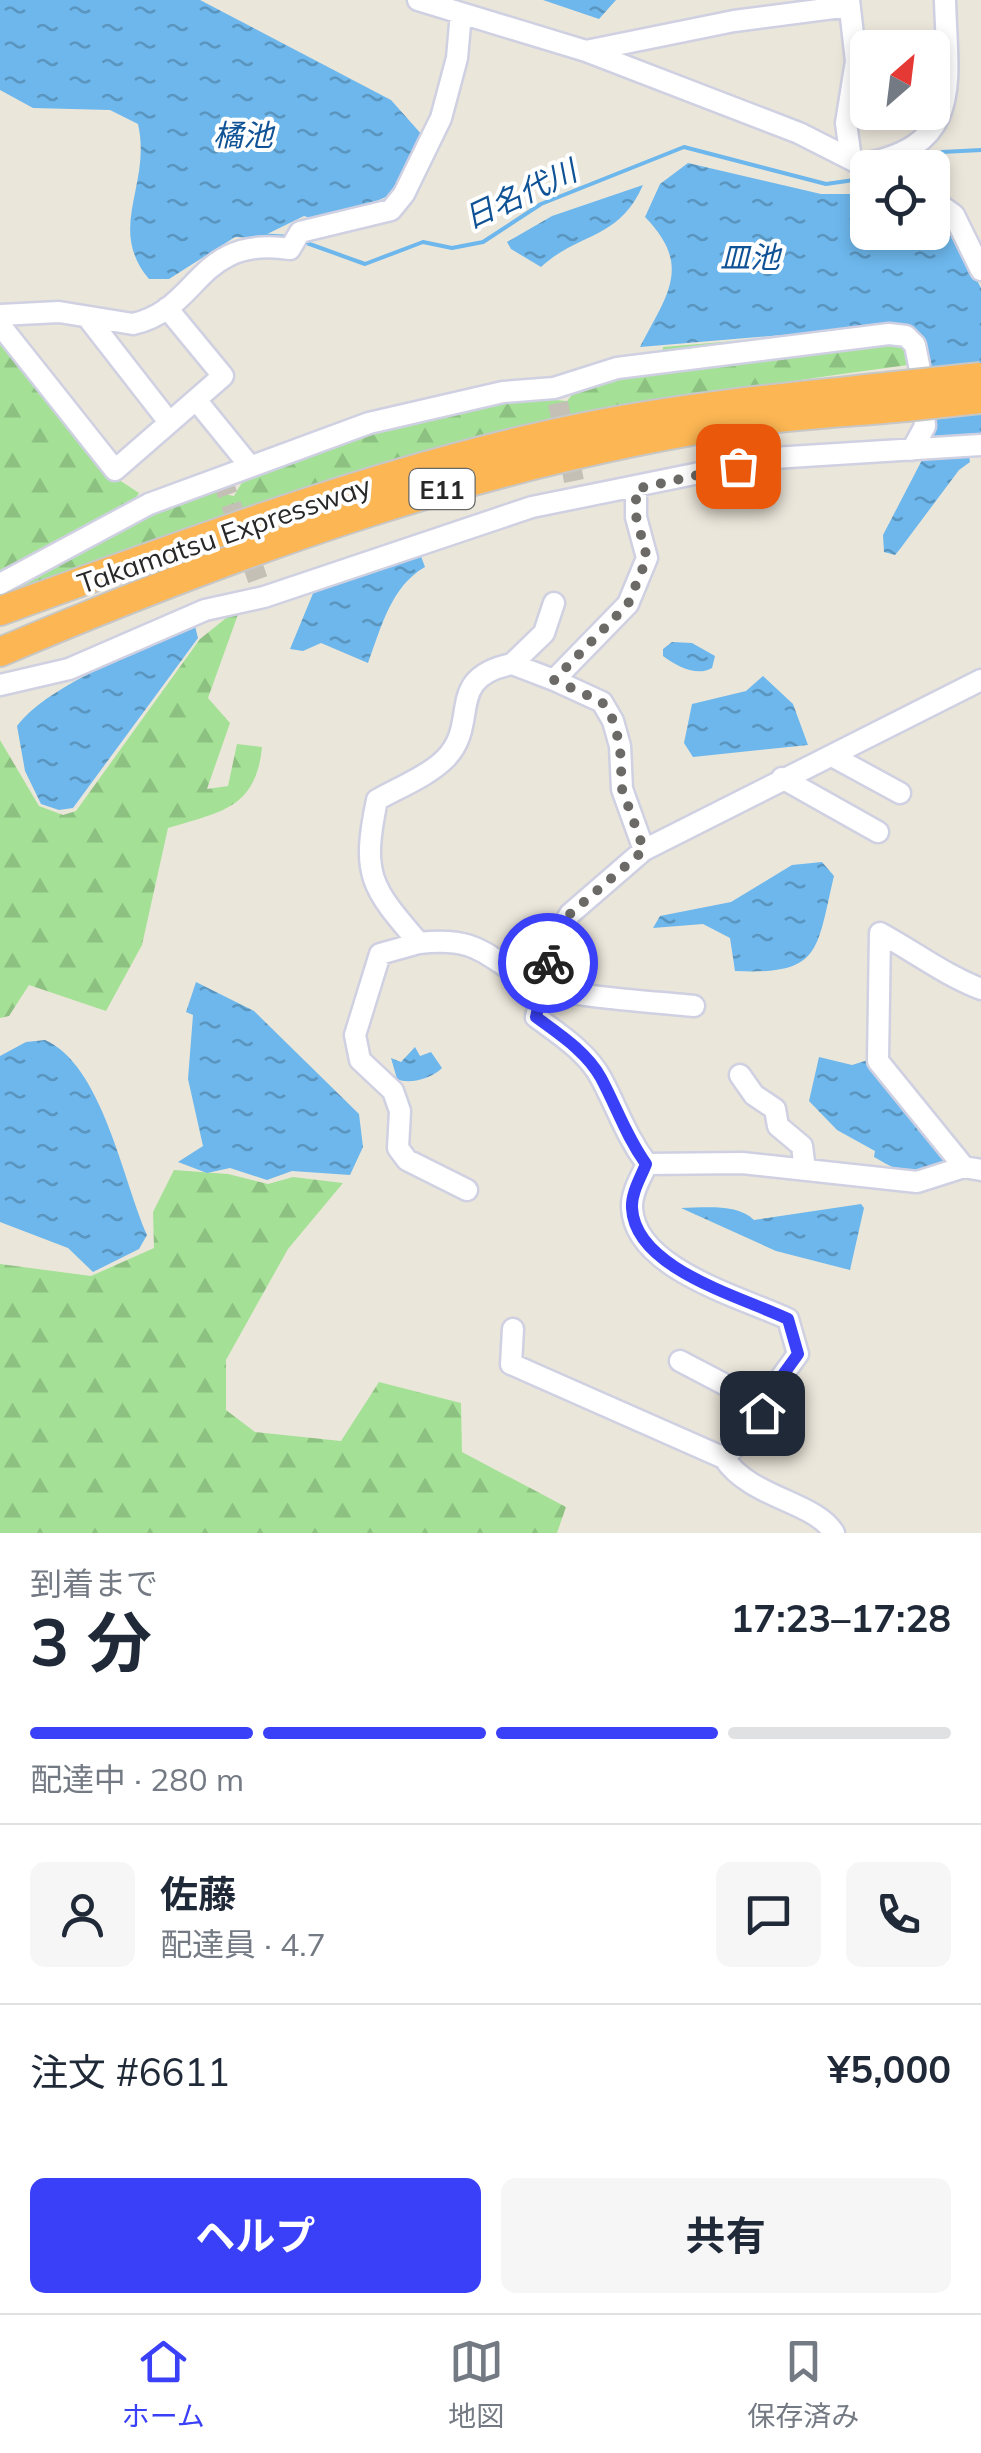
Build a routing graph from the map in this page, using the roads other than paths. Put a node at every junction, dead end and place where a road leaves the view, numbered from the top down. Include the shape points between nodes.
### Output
1 (418, 0) edge
2 (945, 0) edge
3 (849, 3) edge
4 (453, 7) edge
5 (855, 30) edge
6 (943, 30) edge
7 (586, 51) junction
8 (850, 108) edge
9 (934, 130) edge
10 (855, 150) edge
11 (901, 150) edge
12 (850, 158) edge
13 (950, 212) edge
14 (981, 270) edge
15 (167, 308) junction
16 (0, 315) edge
17 (88, 318) junction
18 (0, 325) edge
19 (981, 377) edge
20 (905, 396) junction
21 (981, 399) edge
22 (198, 401) junction
23 (170, 422) junction
24 (981, 445) edge
25 (912, 450) junction
26 (249, 465) junction
27 (636, 489) junction
28 (0, 584) edge
29 (554, 602) dead end
30 (0, 611) edge
31 (0, 652) edge
32 (512, 664) junction
33 (554, 680) junction
34 (981, 680) edge
35 (0, 685) edge
36 (832, 756) junction
37 (782, 778) junction
38 (900, 793) dead end
39 (878, 832) dead end
40 (644, 850) junction
41 (419, 943) junction
42 (541, 986) junction
43 (981, 988) edge
44 (694, 1006) dead end
45 (740, 1075) dead end
46 (646, 1164) junction
47 (972, 1168) edge
48 (805, 1170) junction
49 (467, 1190) dead end
50 (514, 1329) dead end
51 (680, 1362) dead end
52 (762, 1404) junction
53 (724, 1458) junction
54 (834, 1533) edge

1 - 4 street
2 - 6 street
3 - 5 street
3 - 7 street
4 - 7 street
4 - 15 street via 457,58 441,118 391,210 296,238 290,249 236,250 216,260
7 - 12 street
8 - 10 street via 846,123
9 - 11 street
13 - 14 street
15 - 17 street via 133,324
15 - 22 street via 223,376
16 - 17 street via 59,312
17 - 23 street
18 - 23 street via 115,470
19 - 20 highway, Takamatsu Expressway / E11, bridge
20 - 21 highway, Takamatsu Expressway / E11, bridge
20 - 30 highway, Takamatsu Expressway / E11 via 754,400 595,425 300,505
20 - 31 highway, Takamatsu Expressway / E11 via 456,485 186,573
22 - 23 street
22 - 26 street
24 - 25 street
25 - 26 street via 925,418 914,344 889,334 652,362 556,396 502,392 442,404
25 - 27 street via 773,458
26 - 28 street via 149,504
27 - 33 street via 647,558 628,604
27 - 35 street via 576,490 205,610 68,669
29 - 32 street via 544,633
32 - 33 street
32 - 41 street via 486,669 466,695 458,743 444,761 377,800 368,844 377,894
33 - 40 street via 602,702 613,720 622,789
34 - 36 street
36 - 37 street
36 - 38 street
37 - 39 street
37 - 40 street
40 - 42 street via 570,914
41 - 42 street via 450,940 479,947
41 - 49 street via 380,954 355,1035 360,1060 393,1090 400,1111 398,1148 407,1160
42 - 44 street
42 - 46 street via 536,1017 600,1076 624,1133
43 - 47 street via 938,972 880,933 878,1061
45 - 48 street via 802,1146
46 - 48 street
46 - 52 street via 632,1204 635,1228 666,1264 788,1319 798,1354
47 - 48 street via 917,1182
50 - 53 street via 512,1364
51 - 52 street
52 - 53 street via 757,1424
53 - 54 street via 752,1485 826,1519

